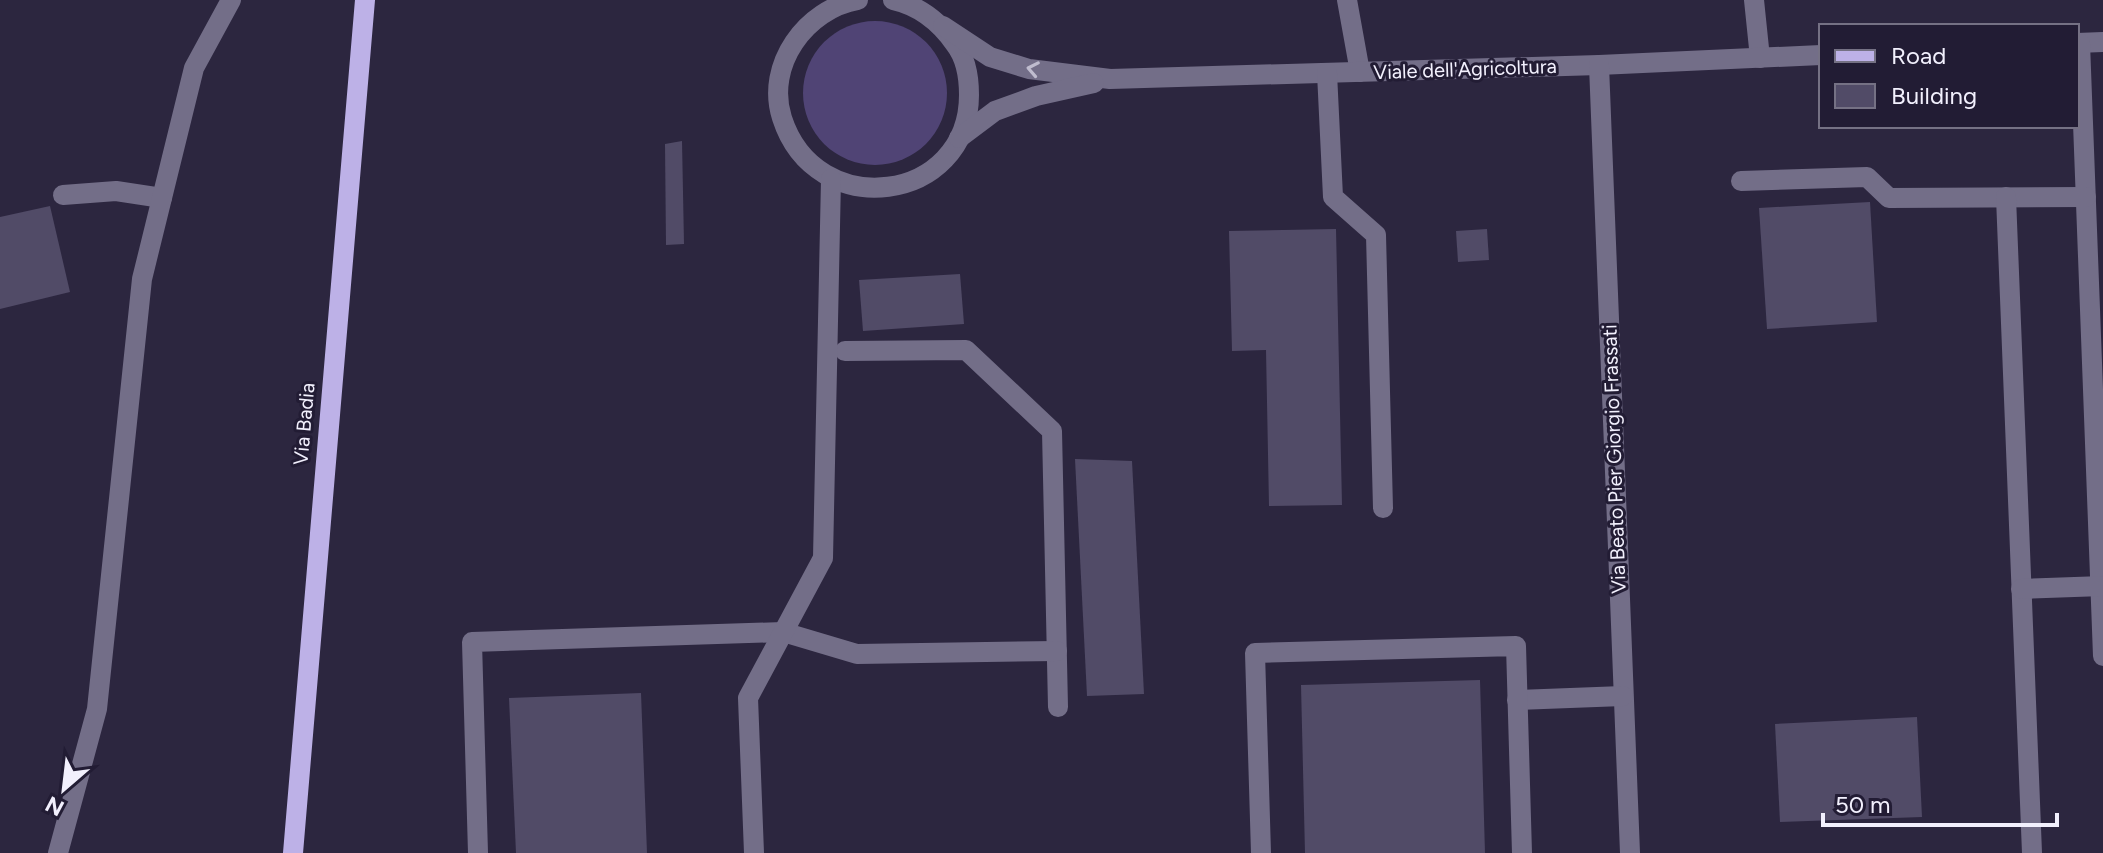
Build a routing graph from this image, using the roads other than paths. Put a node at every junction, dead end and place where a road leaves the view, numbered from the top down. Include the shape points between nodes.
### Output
1 (231, 0) edge
2 (365, 0) edge
3 (818, 0) edge
4 (858, 0) edge
5 (893, 0) edge
6 (1347, 0) edge
7 (1754, 0) edge
8 (943, 26) junction
9 (798, 35) junction
10 (2103, 42) edge
11 (2079, 43) edge
12 (1819, 55) edge
13 (1760, 58) junction
14 (2079, 62) edge
15 (1599, 65) junction
16 (1360, 72) junction
17 (1327, 73) junction
18 (1110, 79) junction
19 (959, 138) junction
20 (831, 179) junction
21 (1741, 181) dead end
22 (63, 195) dead end
23 (2006, 197) junction
24 (2086, 197) junction
25 (162, 198) junction
26 (845, 351) dead end
27 (1383, 508) dead end
28 (2102, 586) edge
29 (2021, 589) junction
30 (783, 632) junction
31 (1057, 651) junction
32 (2103, 656) edge
33 (1623, 696) junction
34 (1517, 700) junction
35 (1058, 707) dead end
36 (58, 853) edge
37 (293, 853) edge
38 (478, 853) edge
39 (754, 853) edge
40 (1261, 853) edge
41 (1522, 853) edge
42 (1630, 853) edge
43 (2032, 853) edge

1 - 25 street via 194,68
2 - 37 main road, Via Badia
3 - 9 street
4 - 9 street, Viale dell'Agricoltura via 818,16
5 - 8 street, Viale dell'Agricoltura via 922,10
6 - 16 street
7 - 13 street
18 -> 8 street, Viale dell'Agricoltura via 1029,69 990,57
8 - 19 street, Viale dell'Agricoltura via 960,51 969,80 969,110
9 - 20 street, Viale dell'Agricoltura via 779,87 781,115 809,163
10 - 11 street
12 - 13 street, Viale dell'Agricoltura
13 - 15 street, Viale dell'Agricoltura
14 - 24 street
15 - 16 street, Viale dell'Agricoltura
15 - 33 street, Via Beato Pier Giorgio Frassati
16 - 17 street, Viale dell'Agricoltura
17 - 18 street, Viale dell'Agricoltura
17 - 27 street via 1333,197 1376,235
18 - 19 street, Viale dell'Agricoltura via 995,111
19 - 20 street, Viale dell'Agricoltura via 942,162 918,179 890,188 860,188
20 - 30 street via 823,558
21 - 23 street via 1867,177 1889,198
22 - 25 street via 116,191
23 - 24 street
23 - 29 street
24 - 28 street
25 - 36 street via 142,279 97,709
26 - 31 street via 966,350 1052,431
28 - 29 street
28 - 32 street
29 - 43 street
30 - 31 street via 857,654
30 - 38 street via 472,642
30 - 39 street via 748,698
31 - 35 street
33 - 34 street
33 - 42 street, Via Beato Pier Giorgio Frassati
34 - 40 street via 1516,646 1255,653
34 - 41 street

